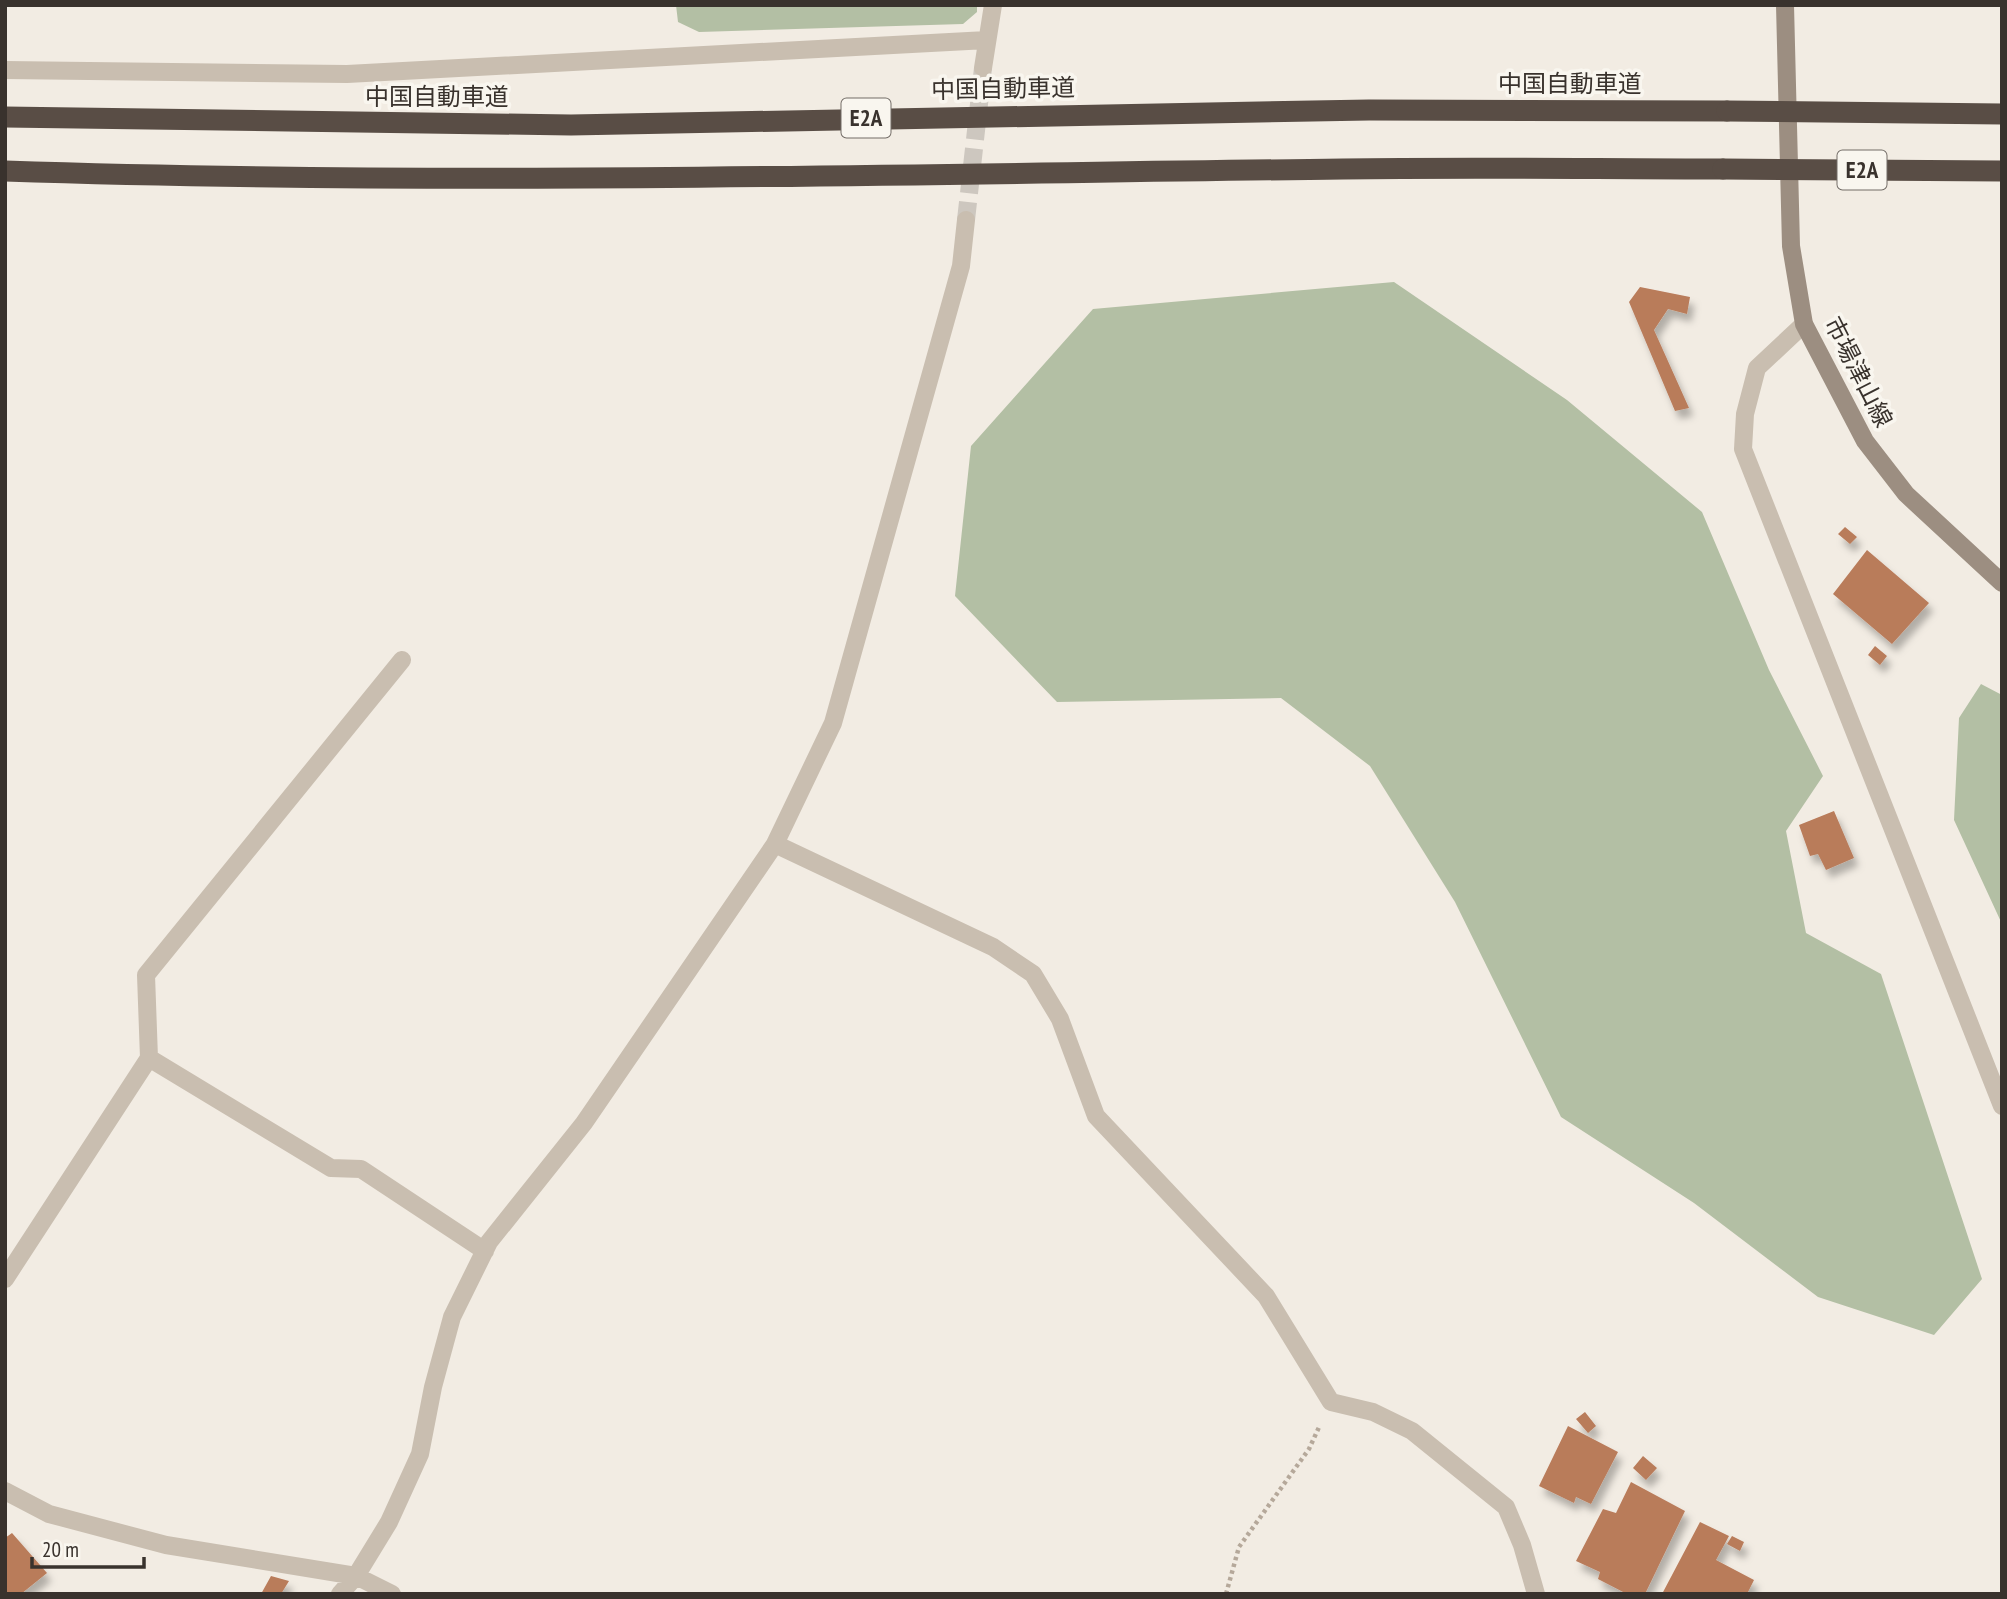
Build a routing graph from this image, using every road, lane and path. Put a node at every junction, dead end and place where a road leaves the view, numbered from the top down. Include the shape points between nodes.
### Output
1 (993, 5) edge
2 (1785, 5) edge
3 (987, 40) junction
4 (984, 68) tunnel mouth
5 (5, 69) edge
6 (2002, 114) edge
7 (5, 117) edge
8 (5, 171) edge
9 (2002, 171) edge
10 (967, 220) tunnel mouth
11 (1804, 324) junction
12 (2002, 583) edge
13 (402, 660) dead end
14 (775, 844) junction
15 (149, 1058) junction
16 (2002, 1106) edge
17 (485, 1251) junction
18 (5, 1279) edge
19 (1331, 1402) junction
20 (5, 1491) edge
21 (356, 1576) junction
22 (340, 1594) edge
23 (392, 1594) edge
24 (1226, 1594) edge
25 (1536, 1594) edge

1 - 3 street
2 - 11 main road, 市場津山線 via 1791,246
3 - 4 street
3 - 5 street via 346,74
6 - 7 highway, 中国自動車道 / E2A, bridge via 1368,110 571,125
8 - 9 highway, E2A, bridge via 200,178 572,180 1347,169
10 - 14 street via 961,267 833,723
11 - 12 main road, 市場津山線 via 1864,441 1906,494
11 - 16 street via 1757,368 1742,449
13 - 15 street via 146,975
14 - 17 street via 584,1123
14 - 19 street via 993,947 1033,974 1060,1019 1096,1116 1266,1297
15 - 17 street via 331,1168 361,1169
15 - 18 street
17 - 21 street via 452,1317 420,1454 389,1522
19 - 24 path via 1308,1449 1239,1547
19 - 25 street via 1373,1412 1412,1431 1506,1507
20 - 21 street via 49,1514 166,1545
21 - 22 street
21 - 23 street

